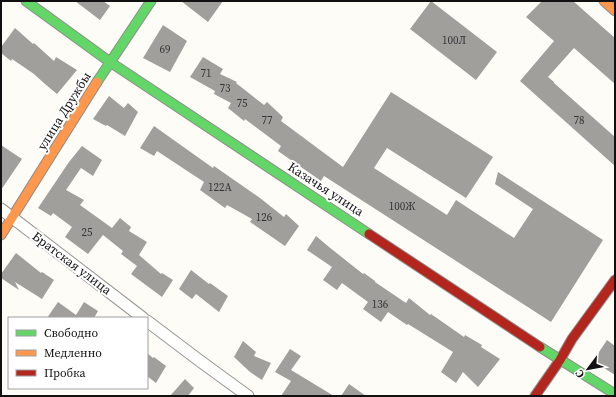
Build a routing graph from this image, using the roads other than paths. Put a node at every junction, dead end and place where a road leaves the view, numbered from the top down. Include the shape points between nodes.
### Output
1 (26, 1) edge
2 (150, 1) edge
3 (604, 1) edge
4 (615, 12) edge
5 (110, 62) junction
6 (1, 209) edge
7 (12, 217) junction
8 (1, 235) edge
9 (615, 280) edge
10 (142, 317) edge
11 (148, 322) edge
12 (560, 360) junction
13 (615, 394) edge
14 (248, 396) edge
15 (535, 396) edge

1 - 5 street, Казачья улица
2 - 5 street, улица Дружбы
3 - 4 street
5 - 7 street, улица Дружбы
5 - 12 street, Казачья улица
6 - 7 street, Братская улица
7 - 8 street, улица Дружбы
7 - 10 street, Братская улица
9 - 12 street via 572,339
11 - 14 street
12 - 13 street, Казачья улица
12 - 15 street

